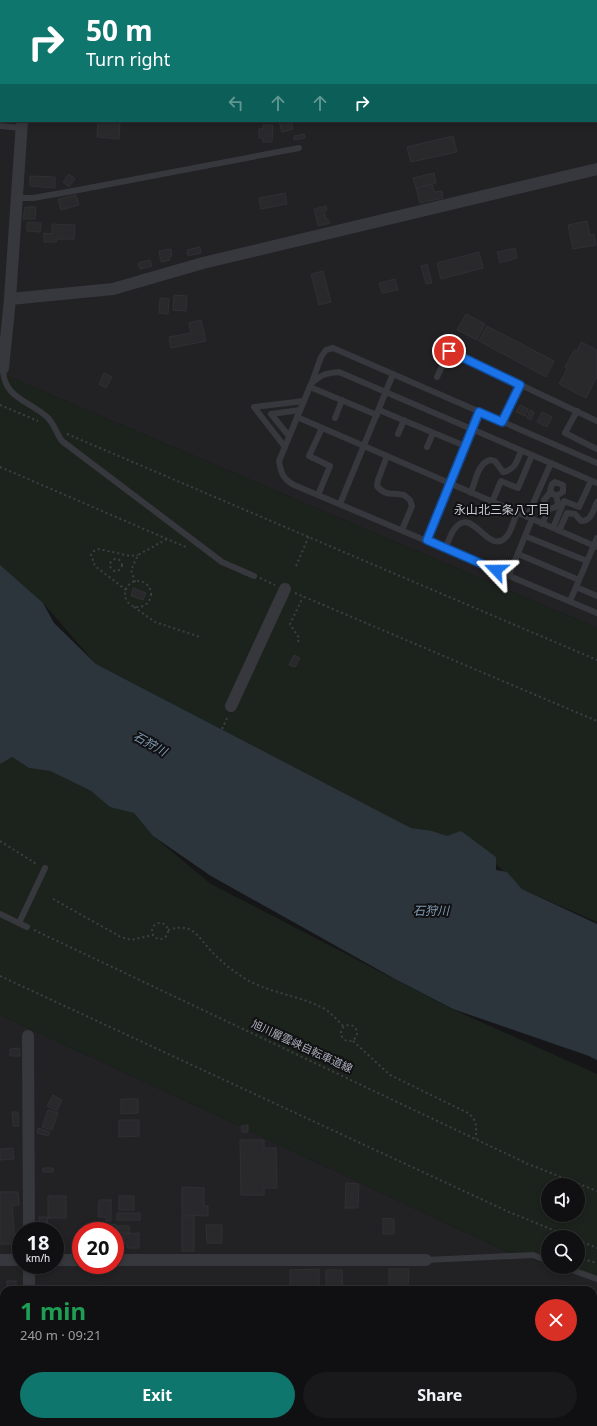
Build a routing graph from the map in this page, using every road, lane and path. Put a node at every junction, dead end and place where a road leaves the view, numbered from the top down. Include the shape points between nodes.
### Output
1 (22, 124) edge
2 (0, 126) edge
3 (299, 148) dead end
4 (597, 169) edge
5 (16, 198) junction
6 (10, 299) junction
7 (3, 368) joint
8 (393, 374) junction
9 (437, 377) dead end
10 (310, 385) junction
11 (520, 385) junction
12 (386, 392) junction
13 (342, 400) junction
14 (304, 401) junction
15 (0, 405) edge
16 (300, 410) junction
17 (577, 411) junction
18 (378, 412) junction
19 (479, 412) junction
20 (297, 417) junction
21 (336, 418) dead end
22 (404, 420) junction
23 (597, 421) edge
24 (502, 422) junction
25 (55, 428) junction
26 (322, 428) junction
27 (472, 430) junction
28 (433, 433) junction
29 (398, 434) dead end
30 (289, 436) junction
31 (364, 446) junction
32 (465, 446) junction
33 (285, 447) junction
34 (427, 447) dead end
35 (597, 449) edge
36 (521, 450) junction
37 (532, 455) junction
38 (387, 456) junction
39 (551, 463) junction
40 (597, 463) edge
41 (0, 467) edge
42 (566, 470) junction
43 (559, 482) junction
44 (594, 482) edge
45 (449, 483) junction
46 (471, 493) junction
47 (318, 495) junction
48 (554, 495) junction
49 (492, 502) junction
50 (597, 502) edge
51 (340, 504) junction
52 (549, 509) junction
53 (517, 513) junction
54 (530, 518) junction
55 (542, 524) junction
56 (402, 530) junction
57 (556, 530) junction
58 (310, 536) junction
59 (525, 536) junction
60 (597, 538) edge
61 (167, 539) junction
62 (427, 540) junction
63 (595, 547) edge
64 (446, 548) junction
65 (195, 550) dead end
66 (116, 553) junction
67 (518, 554) junction
68 (138, 555) junction
69 (117, 559) junction
70 (587, 561) junction
71 (296, 566) dead end
72 (113, 571) junction
73 (107, 575) junction
74 (509, 575) junction
75 (254, 576) joint
76 (579, 580) junction
77 (135, 582) junction
78 (576, 587) junction
79 (285, 589) junction
80 (126, 590) junction
81 (303, 596) junction
82 (597, 596) edge
83 (570, 601) junction
84 (131, 605) junction
85 (597, 613) edge
86 (200, 637) dead end
87 (298, 642) dead end
88 (597, 660) edge
89 (231, 706) joint
90 (597, 721) edge
91 (222, 729) dead end
92 (0, 841) edge
93 (45, 868) joint
94 (53, 899) dead end
95 (0, 914) edge
96 (19, 923) junction
97 (27, 927) joint
98 (168, 930) junction
99 (153, 935) junction
100 (0, 976) edge
101 (344, 1027) junction
102 (28, 1036) dead end
103 (353, 1041) junction
104 (476, 1139) junction
105 (597, 1191) edge
106 (29, 1222) edge
107 (553, 1230) edge
108 (585, 1243) edge
109 (597, 1248) edge
110 (541, 1259) edge
111 (0, 1260) edge
112 (12, 1260) edge
113 (124, 1260) edge
114 (426, 1260) joint
115 (585, 1260) edge
116 (597, 1263) edge
117 (29, 1274) edge
118 (583, 1274) edge
119 (597, 1279) edge
120 (29, 1286) edge

1 - 2 lane
1 - 5 street
3 - 5 lane via 57,194
4 - 6 street via 211,261 113,289
5 - 6 street
6 - 7 street
7 - 25 lane via 7,388 47,417
8 - 10 lane via 333,348 326,350 321,357
8 - 12 lane
8 - 19 lane
9 - 11 lane via 449,351
10 - 12 lane via 326,373 339,372
10 - 13 lane
10 - 14 lane
11 - 17 lane
11 - 24 lane
12 - 18 lane
12 - 27 lane
13 - 18 lane
13 - 21 lane
14 - 16 lane
14 - 33 lane via 254,407
15 - 25 path
16 - 20 lane
16 - 30 lane via 271,414
17 - 23 lane
17 - 35 lane via 565,433
18 - 22 lane
18 - 31 lane
19 - 24 lane
19 - 27 lane
20 - 26 lane
20 - 30 lane
22 - 28 lane
22 - 29 lane
24 - 40 lane
25 - 58 path
25 - 75 lane via 67,445 222,562
26 - 31 lane
26 - 47 lane via 309,456 330,466
27 - 32 lane
27 - 36 lane
28 - 32 lane
28 - 34 lane
30 - 33 lane
31 - 38 lane
31 - 51 lane
32 - 45 lane
33 - 47 lane via 279,461 286,480
36 - 37 lane
36 - 46 lane via 514,468 509,471 503,472 494,462 486,461
37 - 39 lane
37 - 49 lane via 518,488 501,481
38 - 45 lane
38 - 56 lane via 378,486 383,493 404,495 410,500 412,506
39 - 42 lane
39 - 54 lane
41 - 61 path
42 - 43 lane
42 - 44 lane
43 - 48 lane via 552,484 550,491
43 - 48 lane via 563,492
44 - 57 lane via 579,507 564,501
45 - 46 lane
45 - 62 lane
46 - 49 lane
47 - 51 lane
48 - 52 lane via 558,503 556,507
48 - 52 lane via 549,494 544,500
49 - 53 lane
50 - 57 lane via 590,519 581,521 575,514 567,513
51 - 56 lane
52 - 55 lane
53 - 54 lane
53 - 64 lane via 507,536 500,541 492,541 477,526 469,522 454,530
54 - 55 lane
54 - 59 lane
55 - 57 lane
56 - 62 lane
57 - 63 lane
58 - 71 path
58 - 88 path
59 - 67 lane
59 - 70 lane
60 - 63 lane
61 - 65 path
61 - 68 path
62 - 64 lane
63 - 70 lane
64 - 74 lane
66 - 68 path
66 - 69 path
66 - 73 path via 99,549 91,555 95,566
67 - 74 lane
67 - 76 lane
68 - 77 path via 131,570
69 - 72 path via 110,563
69 - 72 path via 122,563 122,567 118,571
70 - 76 lane
72 - 73 path
73 - 80 path
74 - 83 lane
75 - 79 path
76 - 78 lane
77 - 80 path
77 - 84 path via 147,585 151,596 144,606
78 - 82 lane
78 - 83 lane
79 - 81 path
79 - 89 street
80 - 84 path via 126,599
81 - 87 path via 290,624 299,638
81 - 90 path
83 - 85 lane
84 - 86 path via 155,622
89 - 91 path
92 - 93 path
93 - 96 lane
94 - 99 path via 121,937 131,940
95 - 96 lane
96 - 97 lane
97 - 104 path, 旭川層雲峡自転車道線
98 - 99 path via 163,938 158,939
98 - 99 path via 165,925 157,924 153,927
98 - 101 path via 179,927 190,929 239,975 274,991 322,1007
100 - 107 path
101 - 103 path via 341,1031 343,1039
101 - 103 path via 349,1025 357,1029 358,1035
102 - 106 street
103 - 104 path via 390,1075 468,1113 477,1124
104 - 105 path, 旭川層雲峡自転車道線 via 528,1164
108 - 109 path
110 - 114 lane via 533,1256
111 - 112 street
113 - 114 street
115 - 116 path
117 - 120 street
118 - 119 lane

